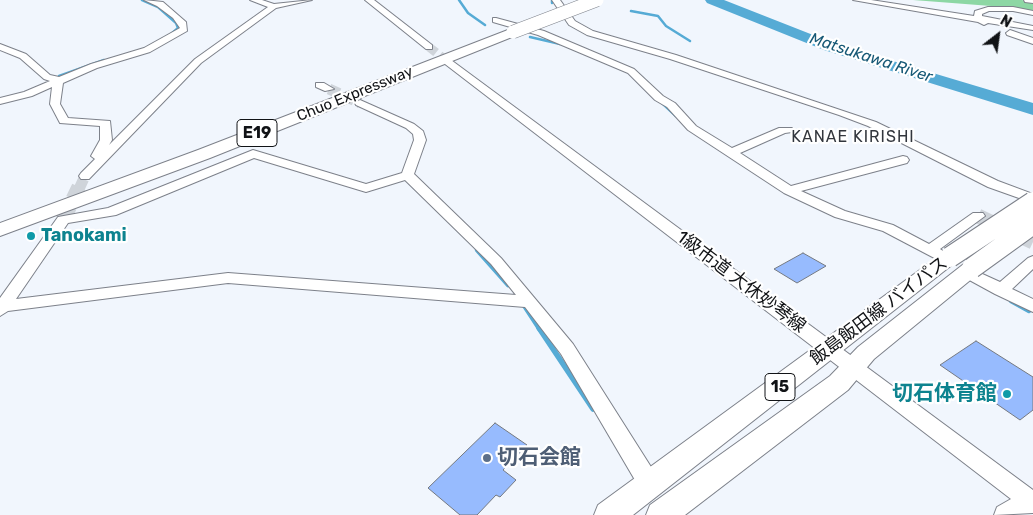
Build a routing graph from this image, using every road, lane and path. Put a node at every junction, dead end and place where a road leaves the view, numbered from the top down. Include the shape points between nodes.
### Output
1 (148, 0) edge
2 (254, 0) edge
3 (308, 0) edge
4 (369, 0) edge
5 (556, 0) edge
6 (580, 0) edge
7 (597, 0) edge
8 (857, 0) edge
9 (1028, 0) edge
10 (1033, 1) edge
11 (274, 6) junction
12 (1033, 13) edge
13 (980, 20) junction
14 (504, 27) junction
15 (1033, 28) edge
16 (1033, 41) edge
17 (0, 47) edge
18 (429, 47) tunnel mouth
19 (448, 62) tunnel mouth
20 (58, 80) junction
21 (0, 101) edge
22 (360, 103) tunnel mouth
23 (788, 130) dead end
24 (731, 153) junction
25 (903, 160) dead end
26 (406, 175) junction
27 (789, 190) junction
28 (1015, 192) junction
29 (1033, 200) edge
30 (1033, 206) edge
31 (978, 216) dead end
32 (0, 219) edge
33 (1033, 224) edge
34 (0, 230) edge
35 (954, 261) junction
36 (1033, 261) edge
37 (1001, 290) junction
38 (530, 302) junction
39 (1033, 306) edge
40 (2, 308) edge
41 (830, 350) junction
42 (855, 368) junction
43 (650, 485) junction
44 (1033, 503) edge
45 (670, 512) edge
46 (609, 515) edge
47 (1006, 515) edge

1 - 20 street via 176,16 184,29 147,50
2 - 11 street
3 - 11 street
4 - 18 street
5 - 28 street via 572,23 590,33 851,116
6 - 14 highway, Chuo Expressway / E19
7 - 14 highway, Chuo Expressway / E19, bridge
8 - 13 street
9 - 10 street
11 - 20 street via 198,60 85,176 106,140 106,123 64,121 55,104
12 - 13 street via 988,9 978,13
13 - 15 street
13 - 16 street
14 - 24 street via 541,33 631,71 692,128
14 - 32 highway, Chuo Expressway / E19
14 - 34 highway, Chuo Expressway / E19 via 204,154
17 - 20 street via 23,56 47,77
19 - 41 street, 1級市道 大休妙琴線
20 - 21 street via 28,94
22 - 26 street via 419,133 420,140
23 - 24 street
24 - 27 street
25 - 27 street
26 - 38 street via 496,261
26 - 40 street via 366,188 253,154 110,212 63,220
27 - 35 street via 840,214 888,228
28 - 29 street
28 - 30 street via 1016,197
29 - 35 main road, 飯島飯田線 バイパス / 15, bridge
31 - 35 street
33 - 35 main road, 飯島飯田線 バイパス / 15, bridge
35 - 37 street
35 - 41 main road, 飯島飯田線 バイパス / 15
35 - 42 main road, 飯島飯田線 バイパス / 15
36 - 37 street
37 - 39 street
38 - 40 street via 228,278
38 - 43 street via 567,350
41 - 42 street, 1級市道 大休妙琴線
41 - 43 main road, 飯島飯田線 バイパス / 15
42 - 44 street, 1級市道 大休妙琴線
42 - 45 main road, 飯島飯田線 バイパス / 15
43 - 46 main road, 飯島飯田線 バイパス / 15
44 - 47 street

